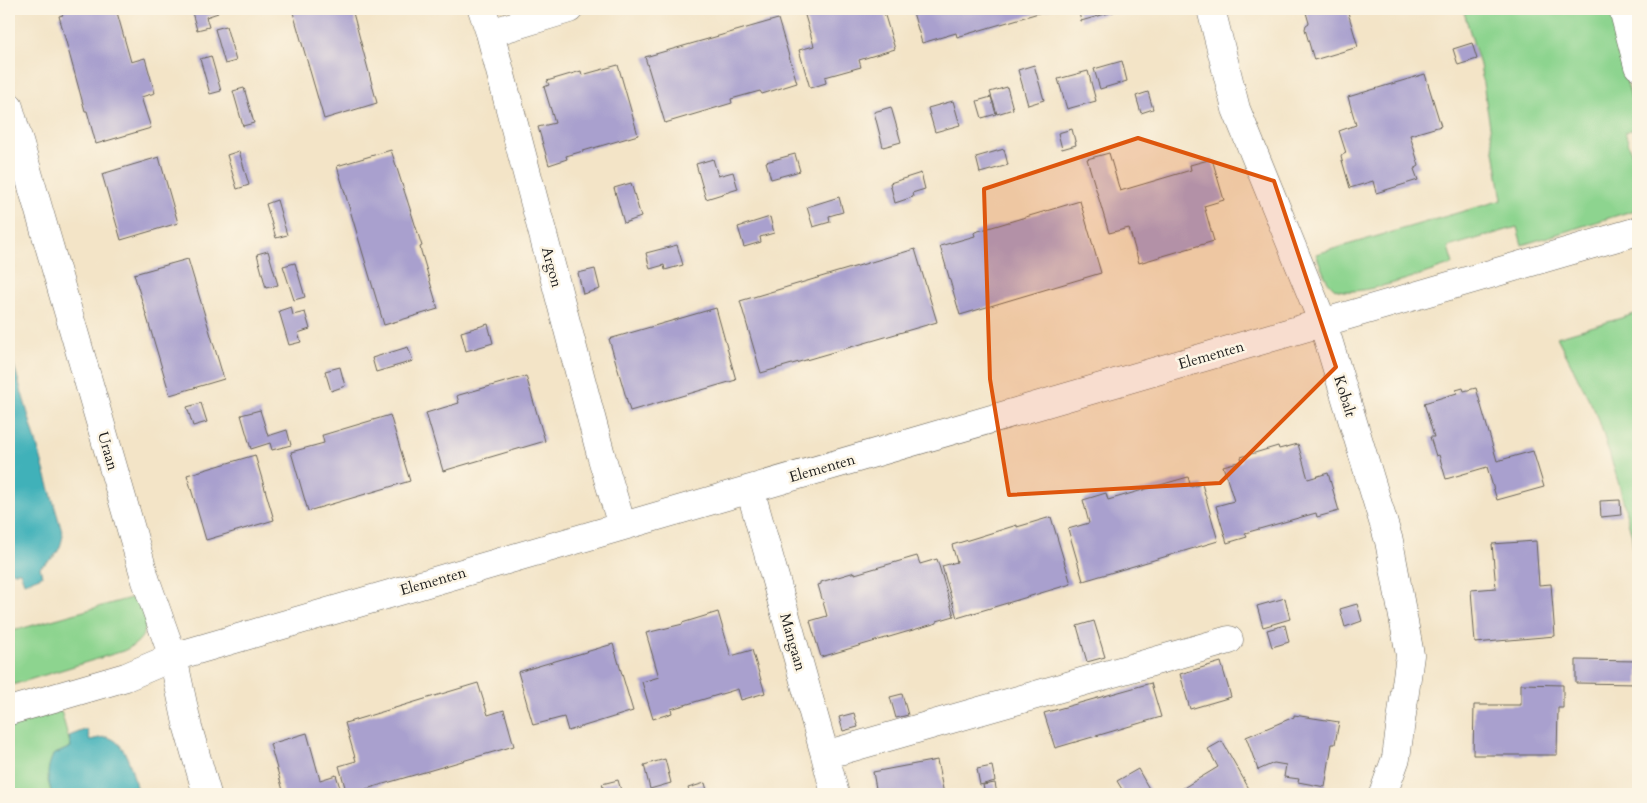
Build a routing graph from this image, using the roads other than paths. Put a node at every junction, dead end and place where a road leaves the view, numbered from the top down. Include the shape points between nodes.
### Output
1 (569, 9) edge
2 (1211, 9) edge
3 (1623, 9) edge
4 (486, 21) edge
5 (1638, 66) edge
6 (9, 107) edge
7 (1638, 231) edge
8 (1323, 323) junction
9 (750, 489) junction
10 (622, 526) junction
11 (1229, 640) dead end
12 (173, 657) junction
13 (9, 711) edge
14 (826, 755) junction
15 (208, 794) edge
16 (835, 794) edge
17 (1383, 794) edge

1 - 4 street
2 - 8 street, Kobalt via 1236,109
3 - 5 street
4 - 10 street, Argon
6 - 12 street, Uraan via 146,581
7 - 8 street, Elementen
8 - 9 street, Elementen
8 - 17 street, Kobalt via 1389,541 1410,655 1396,758
9 - 10 street, Elementen
9 - 14 street, Mangaan
10 - 12 street, Elementen
11 - 14 street
12 - 13 street, Elementen via 126,678
12 - 15 street, Uraan via 188,728
14 - 16 street, Mangaan

